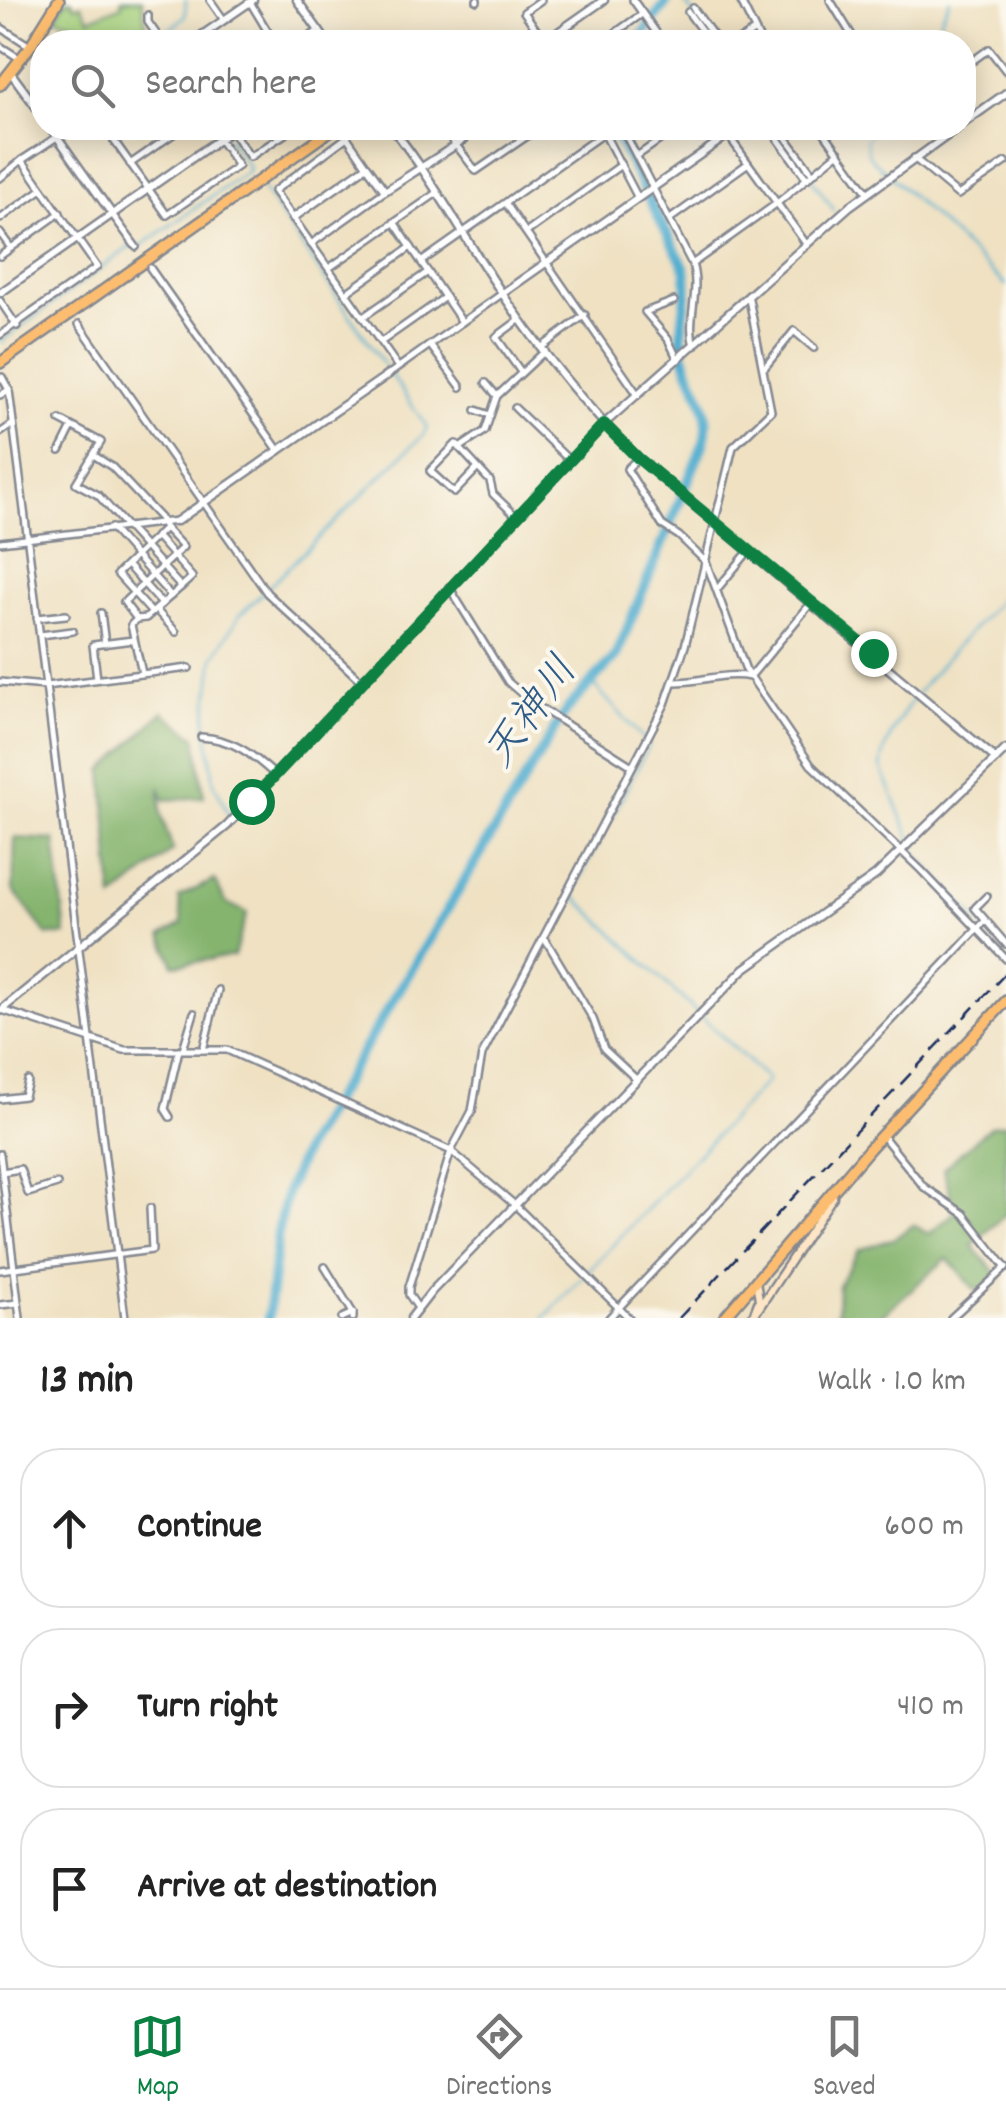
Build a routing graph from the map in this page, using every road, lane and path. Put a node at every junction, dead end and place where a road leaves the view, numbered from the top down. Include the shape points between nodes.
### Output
1 (58, 0) edge
2 (210, 0) edge
3 (297, 0) edge
4 (540, 0) edge
5 (633, 0) edge
6 (740, 0) edge
7 (830, 0) edge
8 (251, 1) edge
9 (598, 2) edge
10 (642, 14) junction
11 (148, 15) dead end
12 (224, 20) junction
13 (0, 27) edge
14 (40, 30) edge
15 (154, 30) edge
16 (209, 30) edge
17 (266, 30) edge
18 (318, 30) edge
19 (536, 30) edge
20 (560, 30) edge
21 (619, 30) edge
22 (653, 30) edge
23 (702, 30) edge
24 (708, 30) edge
25 (754, 30) edge
26 (849, 30) edge
27 (0, 46) edge
28 (30, 46) joint
29 (976, 59) edge
30 (21, 60) junction
31 (1006, 71) edge
32 (12, 73) junction
33 (0, 85) edge
34 (1006, 93) edge
35 (30, 98) edge
36 (976, 114) edge
37 (53, 140) edge
38 (60, 140) edge
39 (114, 140) edge
40 (165, 140) edge
41 (218, 140) edge
42 (220, 140) edge
43 (240, 140) edge
44 (275, 140) edge
45 (317, 140) edge
46 (342, 140) edge
47 (350, 140) edge
48 (402, 140) edge
49 (452, 140) edge
50 (463, 140) edge
51 (522, 140) edge
52 (594, 140) edge
53 (608, 140) edge
54 (628, 140) edge
55 (660, 140) edge
56 (714, 140) edge
57 (731, 140) edge
58 (780, 140) edge
59 (787, 140) edge
60 (830, 140) edge
61 (940, 140) edge
62 (456, 145) junction
63 (839, 152) junction
64 (637, 156) junction
65 (914, 158) junction
66 (22, 160) junction
67 (1006, 162) edge
68 (130, 164) junction
69 (747, 164) junction
70 (422, 165) junction
71 (621, 165) junction
72 (368, 166) junction
73 (810, 176) junction
74 (0, 178) edge
75 (653, 188) junction
76 (42, 189) junction
77 (148, 189) junction
78 (385, 191) junction
79 (440, 192) junction
80 (867, 192) junction
81 (638, 198) junction
82 (506, 203) junction
83 (776, 204) junction
84 (60, 213) junction
85 (112, 214) junction
86 (294, 218) junction
87 (670, 219) junction
88 (0, 220) edge
89 (394, 222) junction
90 (463, 232) junction
91 (527, 232) junction
92 (0, 233) edge
93 (78, 238) junction
94 (312, 244) junction
95 (807, 245) junction
96 (136, 247) dead end
97 (411, 247) junction
98 (11, 248) junction
99 (0, 256) edge
100 (421, 262) junction
101 (548, 262) junction
102 (692, 264) junction
103 (150, 268) dead end
104 (329, 268) junction
105 (428, 272) junction
106 (346, 293) junction
107 (503, 293) junction
108 (0, 297) edge
109 (445, 297) junction
110 (749, 299) junction
111 (674, 301) dead end
112 (585, 315) junction
113 (363, 318) junction
114 (521, 318) junction
115 (462, 322) junction
116 (78, 324) dead end
117 (16, 326) junction
118 (0, 336) edge
119 (381, 342) junction
120 (430, 345) junction
121 (694, 347) junction
122 (814, 348) dead end
123 (543, 349) junction
124 (678, 360) junction
125 (0, 363) edge
126 (764, 368) junction
127 (394, 371) junction
128 (521, 372) junction
129 (0, 378) edge
130 (486, 382) dead end
131 (461, 388) dead end
132 (8, 390) junction
133 (638, 394) junction
134 (0, 395) edge
135 (497, 396) junction
136 (515, 408) dead end
137 (476, 410) dead end
138 (490, 415) junction
139 (60, 420) dead end
140 (13, 424) junction
141 (604, 424) junction
142 (72, 427) junction
143 (0, 433) edge
144 (460, 448) junction
145 (60, 451) dead end
146 (279, 451) junction
147 (94, 455) junction
148 (638, 458) junction
149 (570, 460) junction
150 (477, 469) junction
151 (204, 503) junction
152 (516, 516) junction
153 (177, 521) joint
154 (716, 523) junction
155 (128, 526) junction
156 (164, 526) junction
157 (111, 528) junction
158 (156, 536) junction
159 (27, 538) junction
160 (0, 542) edge
161 (146, 548) junction
162 (749, 550) junction
163 (136, 556) junction
164 (174, 556) junction
165 (706, 562) junction
166 (127, 565) junction
167 (164, 567) junction
168 (154, 576) junction
169 (144, 584) junction
170 (181, 587) junction
171 (449, 587) junction
172 (718, 588) junction
173 (134, 593) junction
174 (172, 596) junction
175 (812, 602) junction
176 (157, 609) junction
177 (101, 613) dead end
178 (66, 614) dead end
179 (37, 618) junction
180 (138, 618) junction
181 (74, 632) dead end
182 (176, 632) dead end
183 (40, 635) junction
184 (133, 640) junction
185 (105, 644) junction
186 (188, 668) dead end
187 (142, 674) junction
188 (750, 677) junction
189 (97, 678) junction
190 (361, 681) junction
191 (0, 682) edge
192 (675, 682) junction
193 (46, 686) junction
194 (201, 737) dead end
195 (1006, 749) edge
196 (996, 759) junction
197 (632, 766) junction
198 (275, 775) junction
199 (903, 852) junction
200 (986, 896) dead end
201 (980, 926) junction
202 (543, 936) junction
203 (1006, 944) edge
204 (78, 948) junction
205 (1005, 956) edge
206 (218, 990) dead end
207 (1006, 1001) edge
208 (1, 1010) edge
209 (194, 1014) dead end
210 (90, 1040) junction
211 (181, 1050) junction
212 (203, 1050) junction
213 (636, 1080) junction
214 (28, 1081) dead end
215 (0, 1099) edge
216 (170, 1117) dead end
217 (882, 1135) junction
218 (870, 1148) junction
219 (451, 1151) junction
220 (0, 1154) edge
221 (2, 1172) edge
222 (58, 1184) dead end
223 (515, 1205) junction
224 (150, 1208) dead end
225 (117, 1256) junction
226 (326, 1267) dead end
227 (1006, 1267) edge
228 (14, 1268) junction
229 (0, 1270) edge
230 (756, 1281) junction
231 (18, 1302) junction
232 (0, 1305) edge
233 (418, 1308) junction
234 (619, 1308) junction
235 (353, 1315) edge
236 (753, 1316) edge
237 (20, 1318) edge
238 (124, 1318) edge
239 (342, 1318) edge
240 (411, 1318) edge
241 (609, 1318) edge
242 (629, 1318) edge
243 (724, 1318) edge
244 (951, 1318) edge

1 - 14 highway
2 - 12 street
3 - 18 street
4 - 19 street via 524,12
5 - 10 street
6 - 25 street
7 - 26 street
8 - 12 street
8 - 17 street
9 - 20 street
10 - 21 street
10 - 22 street
11 - 15 street
12 - 16 street
13 - 28 street
23 - 24 street via 690,10
27 - 30 street
28 - 30 highway
29 - 31 street via 989,49
30 - 32 highway
32 - 33 highway
32 - 35 street
34 - 36 street
37 - 66 street
38 - 85 street
39 - 68 street
40 - 68 street
41 - 77 street
42 - 77 street via 238,166 167,215
43 - 44 street via 250,156
45 - 125 highway
46 - 86 street via 274,191
47 - 72 street
48 - 70 street
49 - 62 street
50 - 62 street
51 - 62 street via 476,172
52 - 82 street
53 - 71 street
54 - 64 street
55 - 64 street
56 - 75 street
57 - 69 street
58 - 73 street
59 - 73 street
60 - 63 street
61 - 65 street
62 - 70 street
63 - 73 street
63 - 80 street
64 - 75 street
65 - 67 street via 958,195
65 - 80 street
66 - 74 street
66 - 76 street
68 - 77 street
69 - 83 street
69 - 87 street
70 - 78 street
70 - 79 street
71 - 81 street
71 - 91 street
72 - 78 street
72 - 86 street
73 - 83 street
75 - 81 street
75 - 87 street
76 - 84 street
76 - 88 street
77 - 85 street
78 - 94 street
79 - 89 street
79 - 90 street
80 - 95 street
81 - 101 street
82 - 90 street
82 - 91 street
83 - 95 street
83 - 102 street
84 - 93 street
84 - 98 street
85 - 93 street
85 - 96 street
86 - 94 street
87 - 102 street
89 - 97 street
89 - 104 street
90 - 100 street
90 - 107 street
91 - 101 street
92 - 98 street
93 - 108 street
93 - 117 street via 98,267
94 - 104 street
95 - 110 street
97 - 100 street
97 - 106 street
98 - 99 street
100 - 105 street
101 - 107 street
101 - 112 street
102 - 121 street via 698,281
103 - 146 street
104 - 106 street
105 - 109 street
105 - 113 street
106 - 113 street
107 - 114 street
107 - 115 street
108 - 117 street
109 - 115 street
109 - 119 street
110 - 121 street
110 - 126 street
111 - 124 street via 644,312
112 - 123 street
112 - 133 street
113 - 119 street
114 - 123 street
114 - 128 street via 496,336
115 - 120 street
116 - 151 street
117 - 118 street
119 - 127 street
120 - 127 street
120 - 131 street
121 - 124 street
122 - 126 street via 794,331
123 - 128 street
123 - 141 street
124 - 133 street
126 - 154 street via 771,411 732,448
127 - 146 street
128 - 135 street
129 - 132 street
130 - 135 street
132 - 134 street
132 - 140 street
133 - 141 street
135 - 138 street
136 - 149 street
137 - 138 street
138 - 144 street via 484,431
139 - 142 street
140 - 143 street
140 - 159 street
141 - 148 street
141 - 149 street
142 - 145 street
142 - 147 street via 101,442
144 - 150 street
144 - 150 street via 456,444 430,471 454,494
146 - 151 street
147 - 155 street via 76,483
147 - 156 street via 112,466
148 - 154 street
148 - 165 street via 627,469 662,525
149 - 152 street
150 - 152 street
151 - 153 street
151 - 190 street via 265,590
152 - 171 street
153 - 156 street
154 - 162 street
154 - 165 street
155 - 156 street
155 - 157 street
155 - 161 street
156 - 158 street
156 - 164 street via 183,547
157 - 159 street
157 - 163 street
158 - 161 street
158 - 164 street
159 - 160 street
159 - 179 street
161 - 163 street
161 - 167 street
162 - 172 street
162 - 175 street
163 - 166 street
163 - 168 street
164 - 167 street
164 - 170 street via 192,578
165 - 172 street
165 - 192 street
166 - 169 street
166 - 173 street via 117,574
167 - 168 street
167 - 170 street
168 - 169 street
168 - 174 street
169 - 173 street
169 - 176 street
170 - 174 street
171 - 190 street
171 - 197 street via 508,682
172 - 188 street
173 - 176 street
173 - 180 street via 124,602
174 - 176 street
175 - 188 street
175 - 196 street
176 - 180 street
176 - 182 street
177 - 185 street
178 - 179 street
179 - 183 street
180 - 184 street via 131,624
181 - 183 street
183 - 193 street
184 - 185 street
184 - 187 street
185 - 189 street via 93,645
186 - 187 street
187 - 189 street
188 - 192 street
188 - 199 street via 810,765
189 - 193 street
190 - 198 street
191 - 193 street
192 - 197 street
193 - 204 street
194 - 198 street via 247,749
195 - 196 street
196 - 199 street
197 - 202 street
198 - 204 street via 206,845
199 - 201 street
199 - 213 street via 744,969
200 - 201 street via 974,908
201 - 203 street
201 - 205 street
201 - 234 street
202 - 213 street via 604,1049
202 - 219 street via 482,1055 472,1111
204 - 208 street
204 - 210 street
206 - 212 street
207 - 217 highway
208 - 210 street
209 - 211 street
210 - 211 street via 124,1050
210 - 225 street
211 - 212 street
211 - 216 street via 166,1109
212 - 219 street via 227,1050
213 - 223 street
214 - 215 street via 24,1096
217 - 218 highway
217 - 227 street via 924,1186 964,1214
218 - 230 highway
218 - 236 main road
219 - 223 street
219 - 233 street via 409,1287
220 - 221 street
221 - 222 street via 20,1169 28,1193
221 - 228 street
223 - 233 street
223 - 234 street
224 - 225 street via 152,1250
225 - 228 street
225 - 238 street
226 - 235 street
227 - 244 street
228 - 229 street
228 - 231 street
230 - 236 main road
230 - 243 highway
231 - 232 street
231 - 237 street
233 - 240 street
234 - 241 street
234 - 242 street
235 - 239 street

